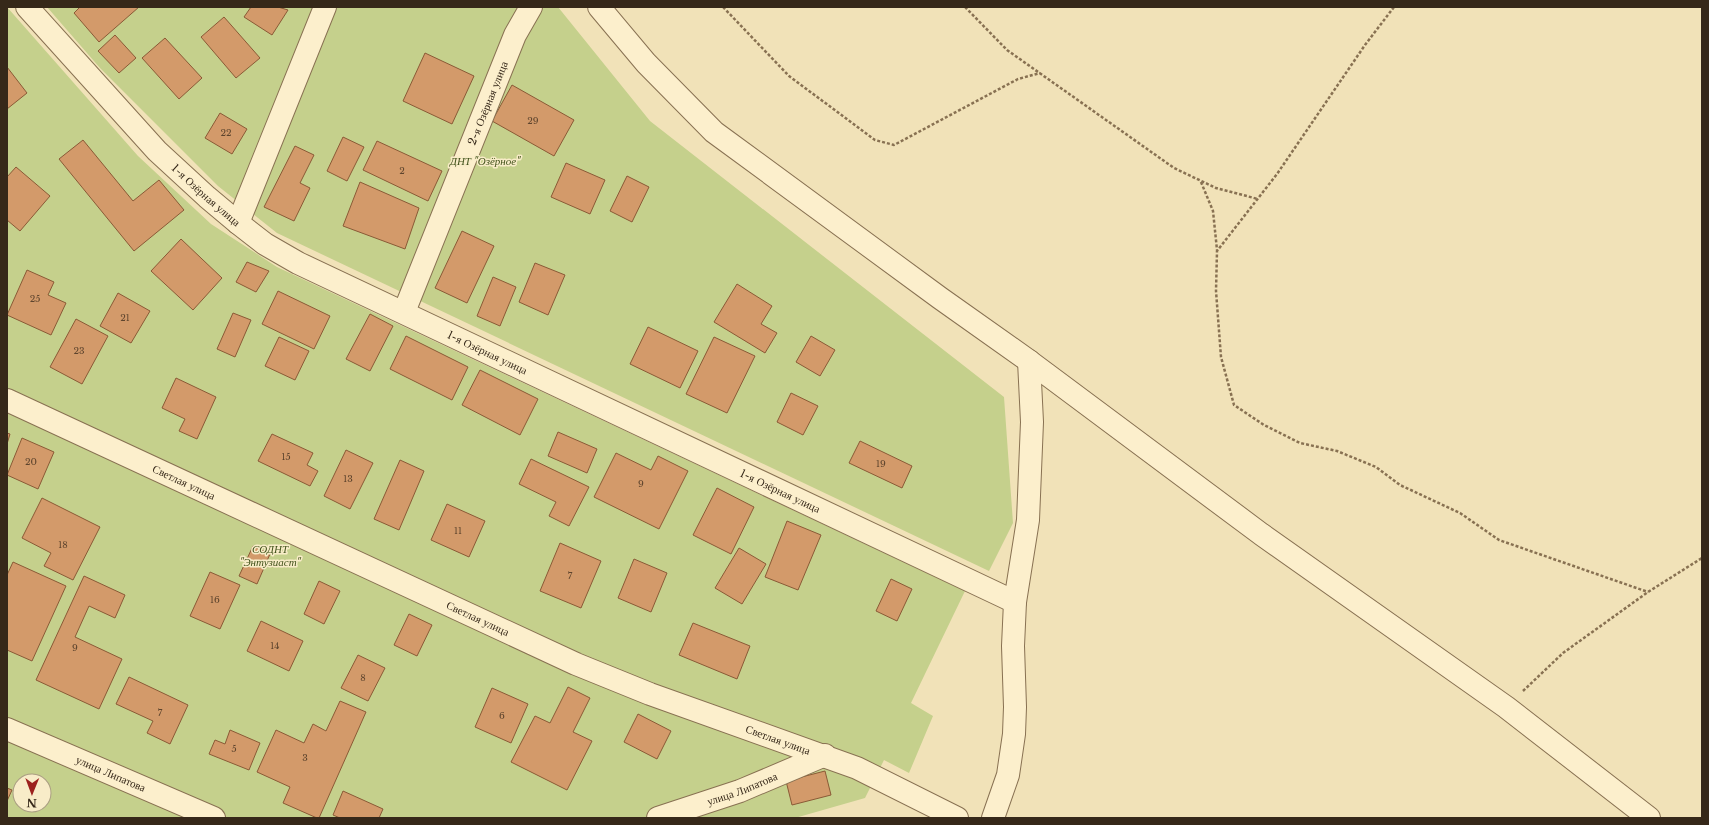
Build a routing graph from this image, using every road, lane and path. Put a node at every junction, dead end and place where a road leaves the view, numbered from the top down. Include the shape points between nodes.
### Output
1 (325, 7) edge
2 (531, 7) edge
3 (599, 7) edge
4 (722, 7) edge
5 (965, 7) edge
6 (1394, 7) edge
7 (34, 9) edge
8 (1040, 73) junction
9 (1201, 182) junction
10 (1258, 199) junction
11 (238, 223) junction
12 (1218, 251) junction
13 (404, 312) junction
14 (1029, 361) junction
15 (7, 400) edge
16 (1702, 558) edge
17 (1648, 592) junction
18 (1015, 602) junction
19 (1506, 707) junction
20 (7, 729) edge
21 (825, 755) junction
22 (214, 818) edge
23 (658, 818) edge
24 (957, 818) edge
25 (993, 818) edge
26 (1650, 818) edge

1 - 11 street
2 - 13 street, 2-я Озёрная улица via 515,35
3 - 14 street via 646,63 714,132
4 - 8 path via 789,76 875,140 894,145 1018,79
5 - 8 path via 1007,50
6 - 10 path
7 - 11 street, 1-я Озёрная улица via 157,151
8 - 9 path via 1174,168
9 - 10 path
9 - 12 path via 1213,211
10 - 12 path
11 - 13 street, 1-я Озёрная улица via 265,244 298,263
12 - 17 path via 1216,292 1221,357 1234,405 1264,425 1300,443 1336,451 1376,468 1400,485 1460,513 1499,540
13 - 18 street, 1-я Озёрная улица
14 - 18 street via 1032,422 1028,520
14 - 19 street via 1261,534
15 - 21 street, Светлая улица via 576,664 650,694
16 - 17 path
17 - 19 path via 1563,653
18 - 25 street via 1014,734 1008,776
19 - 26 street
20 - 22 street, улица Липатова
21 - 23 street, улица Липатова via 740,791
21 - 24 street, Светлая улица via 857,768

